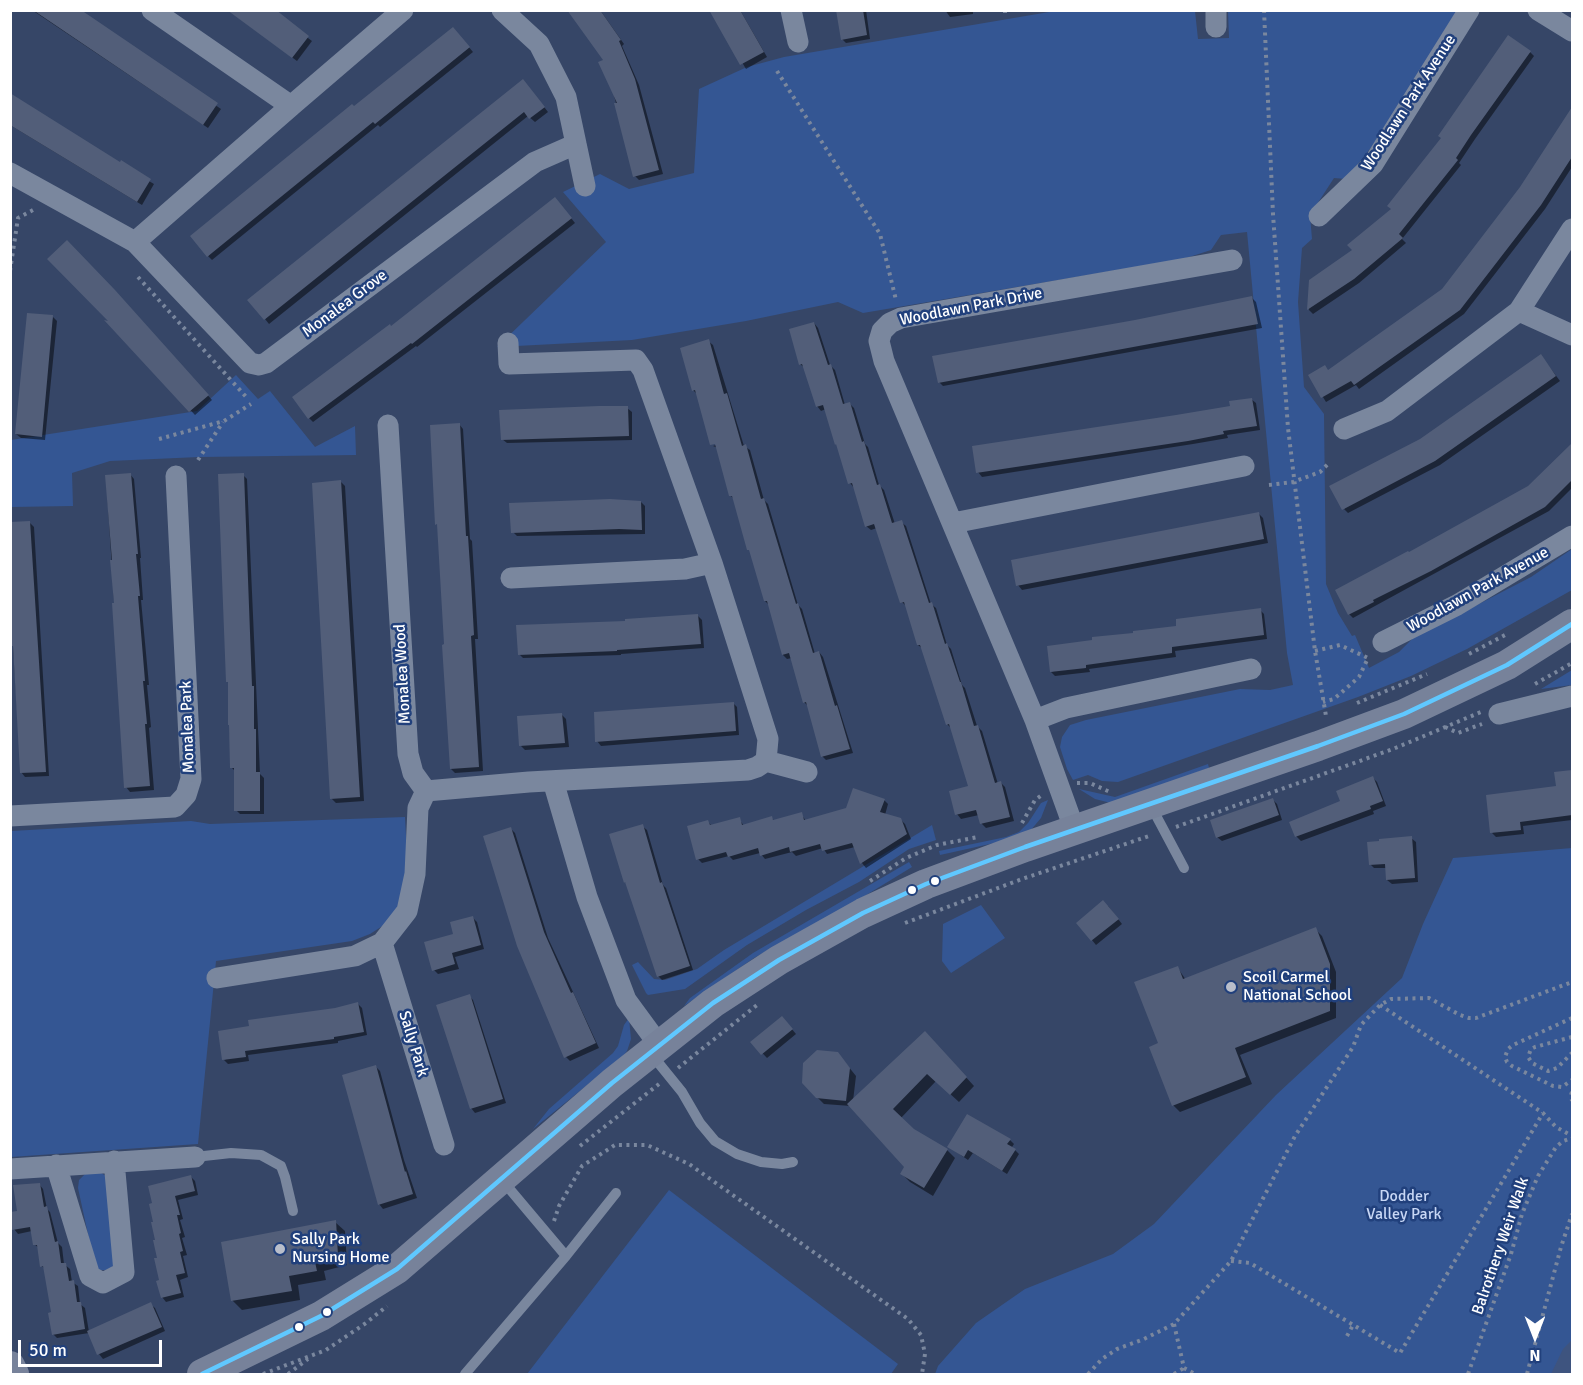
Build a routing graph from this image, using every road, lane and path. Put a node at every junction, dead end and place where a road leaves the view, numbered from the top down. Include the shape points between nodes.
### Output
1 (152, 10) edge
2 (403, 10) edge
3 (502, 10) edge
4 (791, 10) edge
5 (1264, 10) edge
6 (1469, 10) edge
7 (1538, 10) edge
8 (1572, 31) edge
9 (798, 42) dead end
10 (777, 71) dead end
11 (291, 106) junction
12 (576, 144) junction
13 (13, 179) edge
14 (585, 186) dead end
15 (40, 208) dead end
16 (1319, 216) dead end
17 (1572, 229) edge
18 (135, 242) junction
19 (1232, 260) dead end
20 (132, 270) dead end
21 (10, 271) edge
22 (899, 310) dead end
23 (1519, 311) junction
24 (1572, 335) edge
25 (508, 343) dead end
26 (248, 399) dead end
27 (251, 404) dead end
28 (224, 421) junction
29 (388, 425) dead end
30 (1344, 429) dead end
31 (159, 439) dead end
32 (198, 460) dead end
33 (1329, 463) dead end
34 (1244, 466) dead end
35 (176, 477) dead end
36 (1293, 482) junction
37 (1269, 485) dead end
38 (953, 523) junction
39 (1572, 536) edge
40 (712, 564) junction
41 (511, 578) dead end
42 (1572, 624) edge
43 (1516, 629) dead end
44 (1383, 642) dead end
45 (1315, 651) junction
46 (1463, 657) dead end
47 (1251, 669) dead end
48 (1436, 670) dead end
49 (1572, 696) edge
50 (1323, 702) junction
51 (1354, 705) dead end
52 (1333, 713) dead end
53 (1499, 714) joint
54 (1326, 716) junction
55 (1035, 720) junction
56 (1316, 720) dead end
57 (1446, 727) dead end
58 (766, 761) junction
59 (807, 772) dead end
60 (553, 781) junction
61 (1073, 784) dead end
62 (426, 791) junction
63 (1114, 792) dead end
64 (1150, 804) junction
65 (10, 816) edge
66 (1075, 831) junction
67 (1184, 868) dead end
68 (912, 920) dead end
69 (901, 924) dead end
70 (382, 943) junction
71 (217, 978) dead end
72 (1572, 982) edge
73 (759, 1004) dead end
74 (1380, 1005) junction
75 (1572, 1016) edge
76 (1572, 1037) edge
77 (654, 1049) junction
78 (1572, 1053) edge
79 (669, 1075) junction
80 (1572, 1080) edge
81 (1572, 1092) edge
82 (1572, 1101) edge
83 (1543, 1113) junction
84 (1572, 1137) edge
85 (444, 1144) dead end
86 (571, 1153) dead end
87 (195, 1157) joint
88 (114, 1161) junction
89 (793, 1162) dead end
90 (56, 1165) junction
91 (10, 1168) edge
92 (501, 1179) junction
93 (616, 1193) dead end
94 (293, 1211) dead end
95 (1572, 1214) edge
96 (549, 1235) junction
97 (566, 1256) junction
98 (1231, 1261) junction
99 (393, 1301) dead end
100 (1174, 1324) junction
101 (1353, 1325) junction
102 (1347, 1335) dead end
103 (311, 1357) junction
104 (10, 1366) edge
105 (1184, 1368) junction
106 (14, 1374) edge
107 (202, 1374) edge
108 (263, 1374) edge
109 (288, 1374) edge
110 (465, 1374) edge
111 (922, 1374) edge
112 (1088, 1374) edge
113 (1174, 1374) edge
114 (1195, 1374) edge
115 (1468, 1374) edge
116 (1527, 1374) edge

1 - 11 street
2 - 11 street
3 - 12 street via 539,44 566,97
4 - 9 street
5 - 36 path via 1276,268
6 - 16 street, Woodlawn Park Avenue via 1373,164
7 - 8 street
10 - 22 path via 880,234
11 - 18 street
12 - 14 street
12 - 18 street, Monalea Grove via 535,162 259,365 250,363
13 - 18 street, Monalea Grove
15 - 21 path via 18,218
17 - 23 street
19 - 38 street, Woodlawn Park Drive via 890,323 879,341 884,361
20 - 26 path
23 - 24 street
23 - 30 street via 1387,411
25 - 40 street via 509,364 636,360 644,370
27 - 28 path
28 - 31 path
28 - 32 path
29 - 62 street, Monalea Wood via 408,754 413,773
33 - 36 path via 1320,472
34 - 38 street
35 - 65 street, Monalea Park via 191,779 186,795 175,807
36 - 37 path
36 - 45 path
38 - 55 street, Woodlawn Park Drive
39 - 44 street, Woodlawn Park Avenue via 1457,605
40 - 41 street via 685,569
40 - 58 street via 768,739
42 - 64 main road via 1507,665 1404,714
43 - 46 path
45 - 50 path
45 - 50 path via 1340,645 1368,658 1359,677 1334,699
47 - 55 street via 1066,708
48 - 51 path
49 - 53 street
50 - 54 path
52 - 54 path
53 - 57 path via 1458,733
54 - 56 path
55 - 66 street, Woodlawn Park Drive
58 - 59 street
58 - 60 street via 748,770
60 - 62 street
60 - 77 street via 587,897 626,1000
61 - 63 path via 1090,783
62 - 70 street via 418,808 415,874 407,911
64 - 66 main road
64 - 67 lane
66 - 77 main road via 926,885 863,913 779,960 713,1003
68 - 69 path
70 - 71 street via 355,956
70 - 85 street, Sally Park
72 - 74 path via 1476,1018 1460,1016 1429,998 1391,999
73 - 79 path
74 - 83 path
74 - 98 path via 1361,1025 1353,1047 1295,1136
75 - 80 path via 1508,1048 1505,1057 1512,1066 1553,1086 1562,1087
76 - 78 path via 1535,1047 1528,1057 1548,1071
77 - 79 lane
77 - 92 main road
79 - 86 path
79 - 89 lane via 716,1141 761,1162
81 - 82 path
83 - 84 path
83 - 101 path via 1401,1353
84 - 115 path, Balrothery Weir Walk via 1556,1147 1538,1176
87 - 88 street
87 - 94 lane via 261,1155 281,1166
88 - 90 street
88 - 90 street via 124,1272 103,1283 90,1276
90 - 91 street
92 - 96 lane
92 - 107 main road via 397,1269 321,1316
93 - 97 lane
95 - 116 path
96 - 97 lane
96 - 111 path via 559,1206 582,1166 615,1144 647,1145 689,1164 908,1319 921,1335 925,1354
97 - 110 lane
98 - 100 path
98 - 101 path via 1250,1263
99 - 103 path
100 - 105 path
100 - 112 path via 1117,1349
101 - 102 path
103 - 108 path
103 - 109 path
104 - 106 main road
105 - 113 path
105 - 114 path

